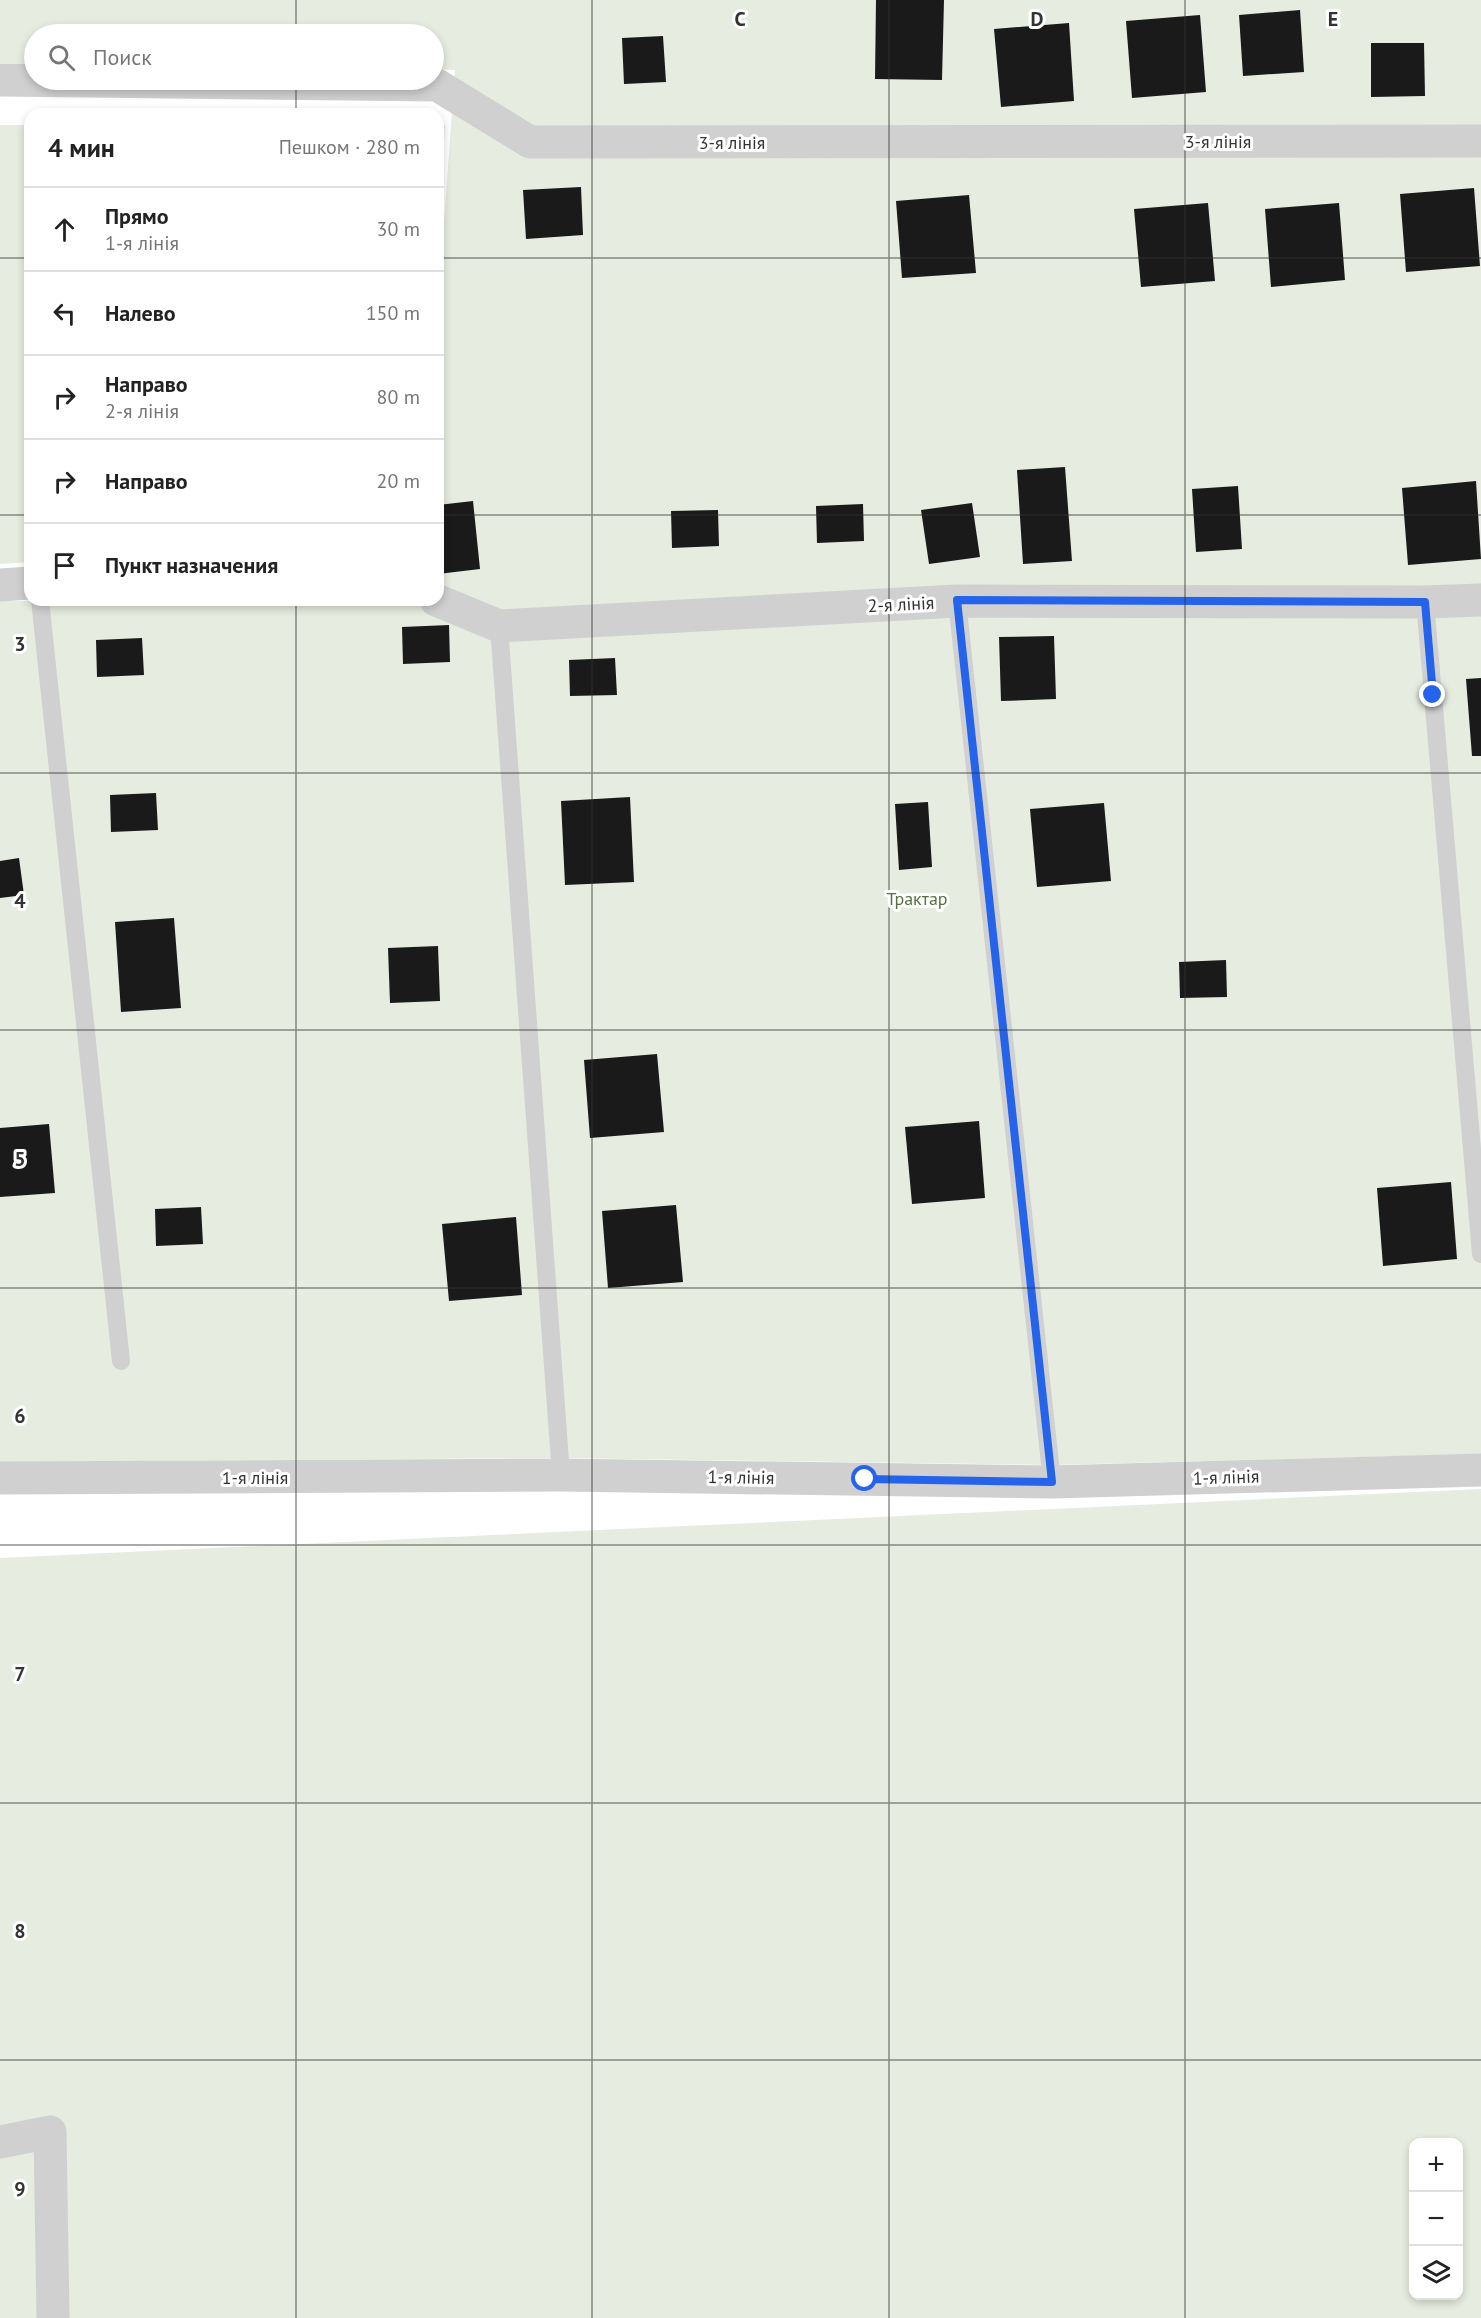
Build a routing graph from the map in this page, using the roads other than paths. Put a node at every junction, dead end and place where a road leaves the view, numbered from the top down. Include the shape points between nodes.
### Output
1 (0, 80) edge
2 (24, 80) edge
3 (444, 89) edge
4 (1481, 141) edge
5 (24, 583) edge
6 (0, 585) edge
7 (957, 600) junction
8 (1481, 600) edge
9 (1425, 602) junction
10 (444, 604) edge
11 (41, 606) edge
12 (499, 626) junction
13 (1481, 1254) edge
14 (121, 1361) dead end
15 (1481, 1470) edge
16 (561, 1475) junction
17 (0, 1478) edge
18 (1052, 1482) junction
19 (0, 2142) edge
20 (52, 2318) edge

1 - 2 street, 3-я лінія
3 - 4 street, 3-я лінія via 530,142
5 - 6 street
7 - 9 street, 2-я лінія
7 - 12 street, 2-я лінія
7 - 18 lane
8 - 9 street, 2-я лінія
9 - 13 lane
10 - 12 street, 2-я лінія
11 - 14 lane
12 - 16 lane
15 - 18 street, 1-я лінія
16 - 17 street, 1-я лінія
16 - 18 street, 1-я лінія
19 - 20 street via 50,2132

